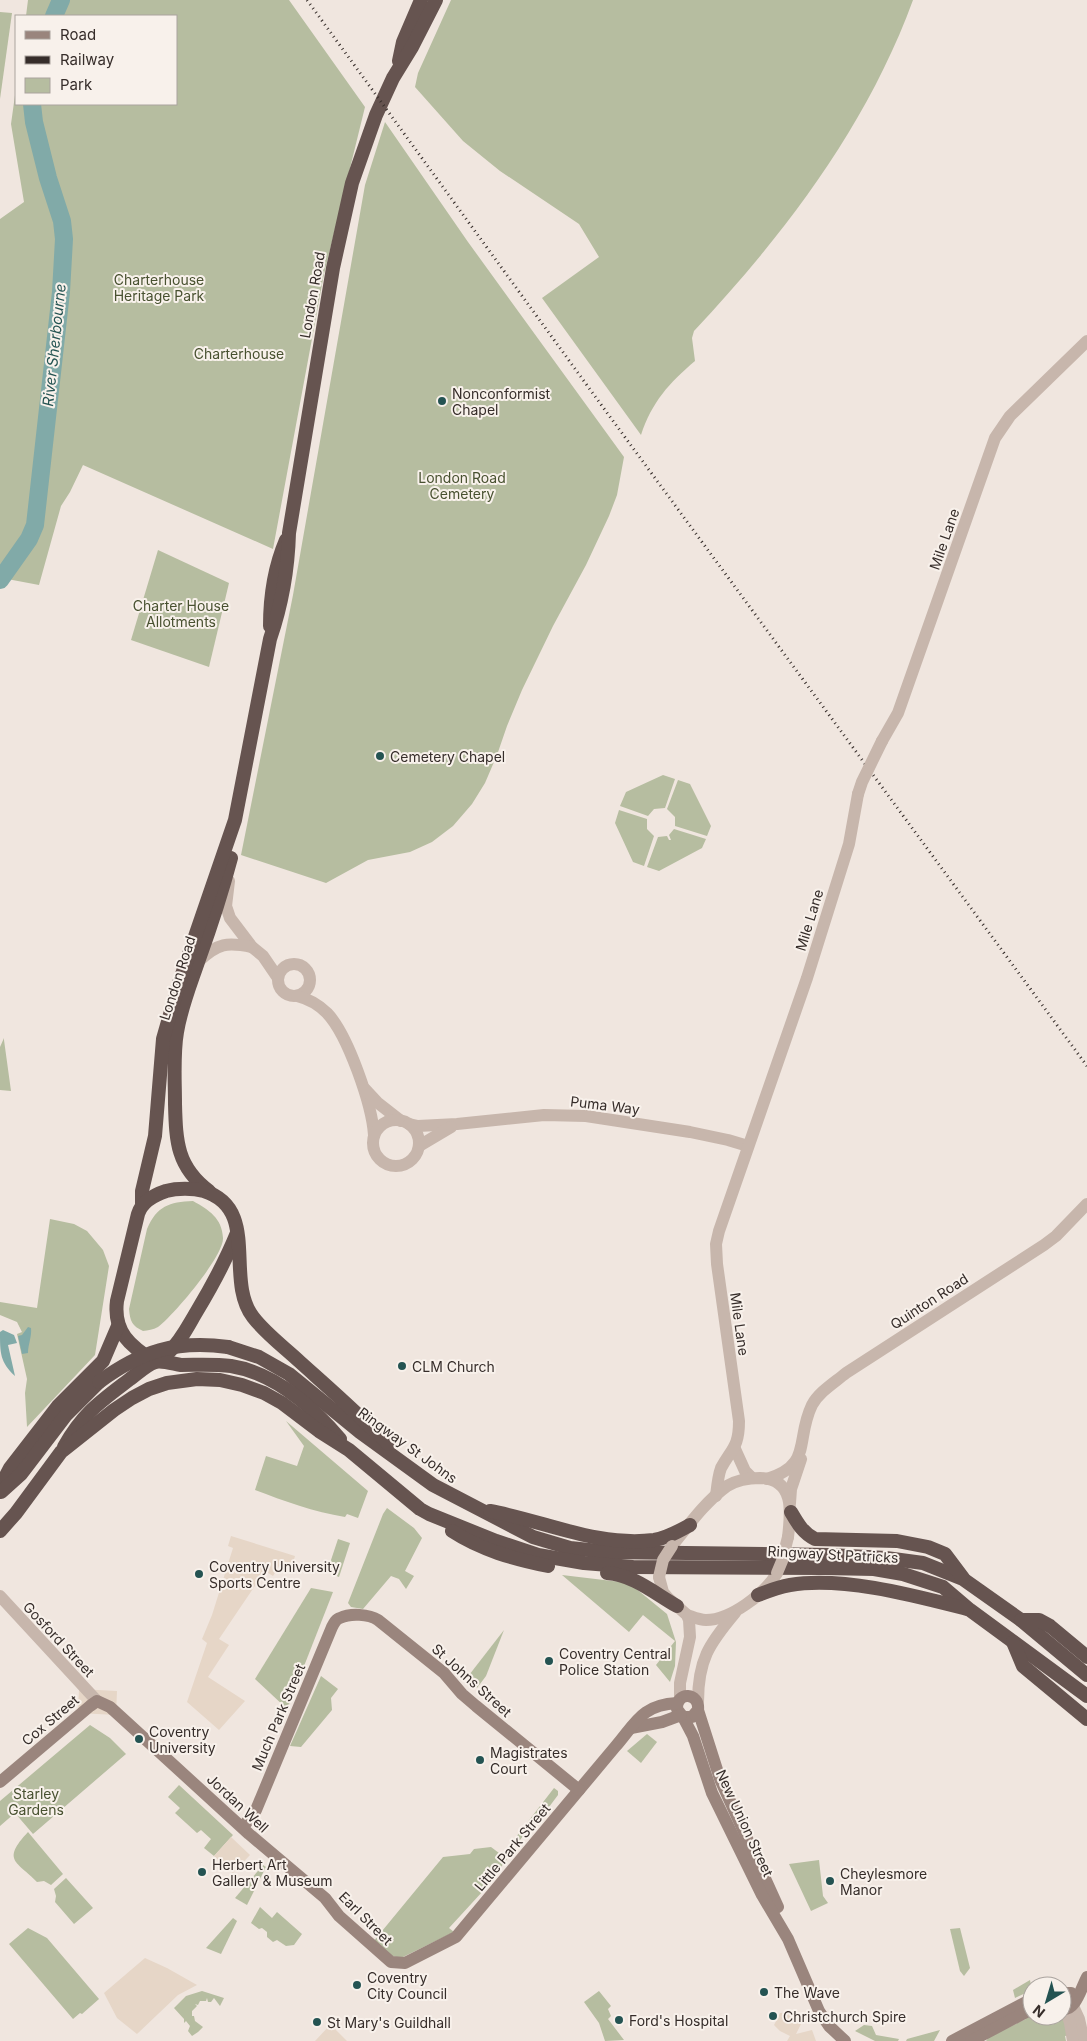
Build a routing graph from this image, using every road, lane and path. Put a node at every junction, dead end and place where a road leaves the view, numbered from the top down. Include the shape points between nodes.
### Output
1 (421, 0) edge
2 (436, 0) edge
3 (396, 71) junction
4 (1087, 341) edge
5 (235, 820) junction
6 (232, 853) junction
7 (252, 947) junction
8 (263, 956) junction
9 (198, 961) junction
10 (287, 965) junction
11 (278, 978) junction
12 (311, 979) junction
13 (297, 996) junction
14 (328, 1014) junction
15 (362, 1085) junction
16 (405, 1122) junction
17 (458, 1124) junction
18 (374, 1135) junction
19 (419, 1146) junction
20 (748, 1146) junction
21 (216, 1196) junction
22 (1087, 1204) edge
23 (142, 1205) junction
24 (237, 1232) junction
25 (118, 1326) junction
26 (157, 1362) junction
27 (803, 1435) junction
28 (735, 1449) junction
29 (349, 1450) junction
30 (61, 1452) junction
31 (409, 1466) junction
32 (752, 1478) junction
33 (767, 1478) junction
34 (0, 1487) edge
35 (0, 1493) edge
36 (716, 1496) junction
37 (475, 1508) junction
38 (791, 1509) junction
39 (16, 1513) junction
40 (429, 1514) junction
41 (690, 1525) junction
42 (0, 1531) edge
43 (0, 1539) edge
44 (718, 1560) junction
45 (964, 1579) junction
46 (758, 1595) junction
47 (0, 1596) edge
48 (682, 1610) junction
49 (970, 1610) junction
50 (736, 1611) junction
51 (338, 1618) joint
52 (1021, 1620) junction
53 (1013, 1641) junction
54 (1087, 1657) edge
55 (1087, 1675) edge
56 (1087, 1696) edge
57 (97, 1701) junction
58 (678, 1701) junction
59 (698, 1706) junction
60 (682, 1716) junction
61 (1087, 1720) edge
62 (631, 1728) junction
63 (0, 1782) edge
64 (578, 1790) junction
65 (243, 1827) junction
66 (268, 1850) joint
67 (788, 1938) junction
68 (399, 1964) joint
69 (1087, 1976) edge
70 (1072, 1993) edge
71 (1022, 2004) edge
72 (1072, 2008) edge
73 (1022, 2014) edge
74 (1070, 2026) edge
75 (845, 2041) edge
76 (952, 2041) edge
77 (971, 2041) edge
78 (1073, 2041) edge
79 (1084, 2041) edge

1 - 3 highway, London Road via 403,42
2 - 3 highway, London Road
3 - 5 highway, London Road via 376,115 352,183 333,268 289,532 279,556 271,595 270,639
4 - 20 street, Mile Lane, bridge via 1010,416 992,446 898,714 862,782 848,844 807,978
5 - 6 highway, London Road
5 - 23 highway, London Road via 163,1039 155,1136 142,1191
6 - 7 street via 226,906 230,918
6 - 9 highway, London Road
7 - 8 street
7 - 9 street via 224,943
8 - 10 street
8 - 11 street
9 - 21 highway, London Road via 176,1033 176,1131 179,1152 186,1167
10 - 11 street
10 - 12 street via 298,963 305,967
11 - 13 street via 284,993
12 - 13 street via 306,991
12 - 14 street
13 - 14 street via 309,999
14 - 15 street via 343,1038
15 - 16 street via 378,1103
15 - 18 street
16 - 17 street, Puma Way via 418,1126
16 - 18 street via 385,1122
16 - 19 street via 418,1136
17 - 19 street, Puma Way
17 - 20 street, Puma Way via 544,1115 586,1116 690,1132
18 - 19 street via 374,1152 390,1166 409,1162
20 - 28 street, Mile Lane via 716,1244 739,1421
21 - 23 highway via 200,1190 168,1190
21 - 24 highway, London Road via 232,1213
22 - 27 street, Quinton Road via 1044,1245 853,1368 829,1387 813,1403
23 - 25 highway, London Road via 117,1301 115,1314
24 - 26 highway via 182,1337
24 - 31 highway, London Road via 240,1281 252,1316 368,1423
25 - 26 highway via 138,1351
25 - 34 highway via 103,1362 58,1406 10,1468
26 - 29 highway via 233,1367 256,1374 281,1386 310,1407
26 - 30 highway via 96,1405 76,1425
27 - 33 street, Quinton Road via 799,1455 791,1468
27 - 38 street, Quinton Road via 800,1463 790,1493
28 - 32 street
28 - 36 street, Mile Lane via 721,1470
29 - 30 highway via 282,1403 242,1385 197,1379 167,1383 132,1398
29 - 40 highway
30 - 39 highway
31 - 35 highway, Ringway St Johns, bridge via 360,1432 289,1374 259,1357 228,1346 198,1344 166,1348 132,1360 99,1382 66,1415 21,1474
31 - 37 highway, Ringway St Johns via 433,1485
32 - 33 street
32 - 36 street via 728,1486
33 - 38 street via 781,1486
36 - 41 street
37 - 41 highway via 513,1515 585,1536 618,1540 654,1540
37 - 44 highway, Ringway St Johns via 533,1537 570,1548
38 - 45 highway via 799,1527 815,1539 897,1541 936,1550 946,1554
38 - 46 street, bridge via 782,1561 772,1582
39 - 42 highway
39 - 43 highway
40 - 44 highway via 538,1555 575,1561 633,1567
40 - 48 highway via 468,1540 505,1556 549,1566 624,1575
41 - 48 street, bridge via 662,1560 659,1577 663,1592
44 - 45 highway, Ringway St Patricks via 830,1555 886,1558 923,1563
44 - 49 highway, Ringway St Patricks via 874,1569 903,1574 943,1587
45 - 52 highway, Ringway St Patricks
46 - 49 highway via 790,1585 851,1585
46 - 50 street
47 - 57 street, Gosford Street
48 - 50 street via 699,1620 716,1619
48 - 58 street via 690,1626 690,1637
49 - 53 highway, Ringway St Patricks
50 - 59 street, New Union Street via 705,1655 698,1687
51 - 64 main road, St Johns Street via 370,1616 378,1620
51 - 65 main road, Much Park Street via 256,1810
52 - 54 highway via 1039,1620 1050,1626
52 - 55 highway, Ringway St Patricks
53 - 56 highway, Ringway St Patricks
53 - 61 highway via 1023,1666
57 - 63 main road, Cox Street
57 - 65 main road, Jordan Well via 110,1707
58 - 59 main road via 690,1696
58 - 60 main road via 677,1709
58 - 62 main road, Little Park Street via 645,1712
59 - 60 main road via 692,1717
59 - 67 main road, New Union Street via 720,1779 779,1908
60 - 62 main road
60 - 67 main road, New Union Street via 693,1736 712,1793 762,1895
62 - 64 main road, Little Park Street
64 - 68 main road, Little Park Street via 456,1937
65 - 66 main road, Jordan Well
66 - 68 main road, Earl Street via 325,1898 339,1916 382,1956
67 - 75 main road, New Union Street via 818,2011
69 - 70 main road via 1077,1982
71 - 76 main road
72 - 79 street via 1079,2019
73 - 77 main road
74 - 78 street

